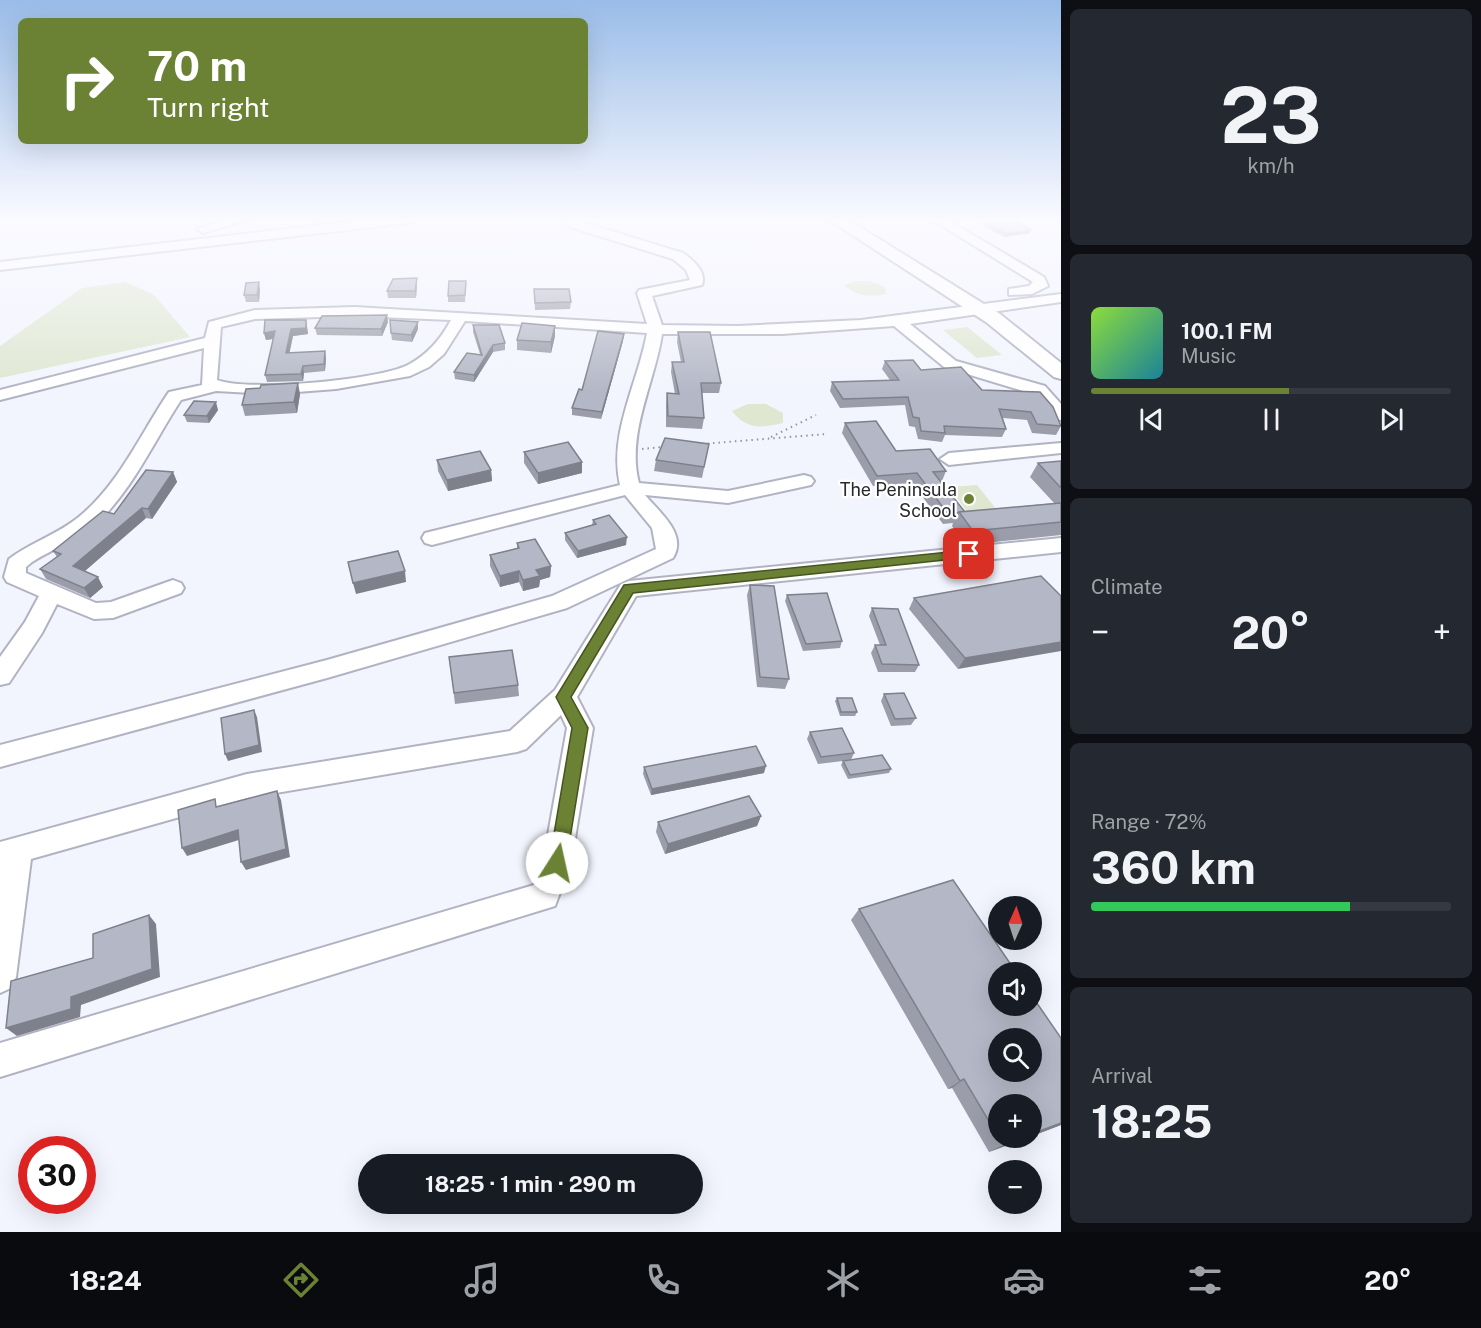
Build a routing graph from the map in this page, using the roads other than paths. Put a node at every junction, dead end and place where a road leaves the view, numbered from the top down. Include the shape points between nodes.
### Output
1 (696, 276) edge
2 (928, 276) edge
3 (1034, 276) edge
4 (962, 298) junction
5 (1061, 298) edge
6 (981, 309) junction
7 (460, 316) junction
8 (897, 321) junction
9 (656, 331) junction
10 (212, 341) junction
11 (1058, 367) edge
12 (213, 387) junction
13 (0, 395) edge
14 (1061, 415) edge
15 (1061, 448) edge
16 (949, 459) dead end
17 (804, 481) dead end
18 (630, 488) junction
19 (432, 538) dead end
20 (1061, 545) edge
21 (642, 565) junction
22 (174, 588) dead end
23 (629, 589) junction
24 (52, 592) junction
25 (0, 676) edge
26 (564, 697) junction
27 (0, 756) edge
28 (9, 852) edge
29 (0, 977) edge
30 (0, 1060) edge

1 - 9 street via 697,282 693,284 644,293
2 - 4 main road
3 - 4 street via 1041,286 1032,290
4 - 6 main road
5 - 6 street
6 - 8 street
6 - 11 main road
7 - 9 street
7 - 10 street via 356,311 231,318 214,325
7 - 12 street via 450,339 429,361 403,374 295,388 230,391
8 - 9 street via 781,329
8 - 14 street via 950,364 1039,390
9 - 18 street via 628,450
10 - 12 street via 209,383
10 - 13 street
12 - 24 street via 175,396 101,509 85,523 28,553 16,564 15,577
15 - 16 street
17 - 18 street via 728,497
18 - 19 street
18 - 21 street via 664,529 669,542 666,553
20 - 23 street
21 - 23 street via 646,574
21 - 27 street via 559,602
22 - 24 street via 114,610 94,611
23 - 26 street
24 - 25 street via 34,627
26 - 28 street via 518,741 247,786
26 - 30 street via 580,728 557,863 544,896
28 - 29 street

